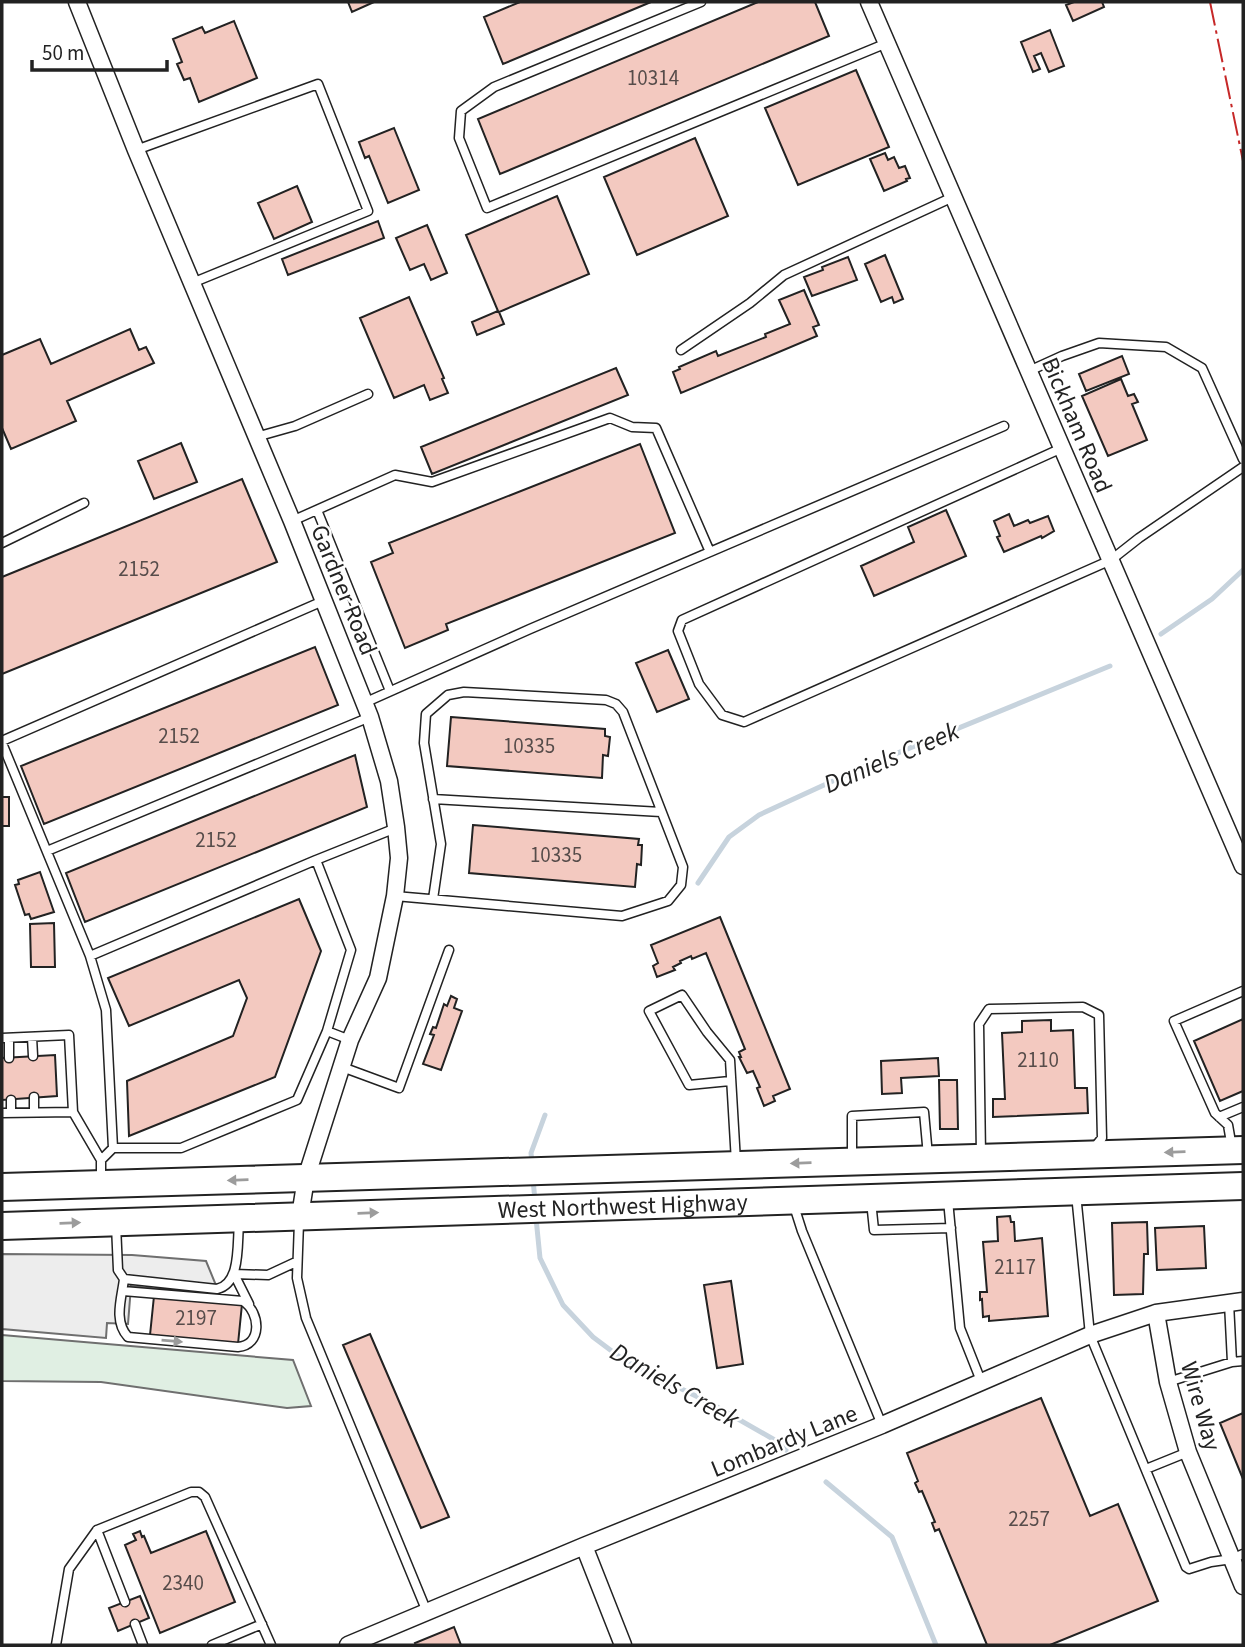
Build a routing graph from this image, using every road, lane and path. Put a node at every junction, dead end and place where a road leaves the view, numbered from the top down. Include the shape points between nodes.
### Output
1 (77, 2) edge
2 (701, 2) edge
3 (869, 2) edge
4 (887, 43) junction
5 (136, 150) junction
6 (953, 197) junction
7 (192, 283) junction
8 (681, 350) dead end
9 (1029, 371) junction
10 (368, 394) dead end
11 (1004, 426) dead end
12 (256, 437) junction
13 (1062, 448) junction
14 (1243, 459) edge
15 (1243, 467) edge
16 (84, 503) dead end
17 (317, 510) junction
18 (292, 521) junction
19 (2, 543) edge
20 (710, 551) junction
21 (1111, 560) junction
22 (323, 601) junction
23 (390, 691) junction
24 (367, 710) junction
25 (2, 742) edge
26 (433, 799) junction
27 (661, 812) junction
28 (396, 827) junction
29 (47, 851) junction
30 (316, 860) junction
31 (1243, 866) edge
32 (395, 897) junction
33 (433, 899) junction
34 (449, 950) dead end
35 (90, 956) junction
36 (1243, 991) edge
37 (327, 1031) junction
38 (32, 1037) junction
39 (5, 1038) edge
40 (351, 1040) junction
41 (33, 1056) dead end
42 (9, 1058) dead end
43 (342, 1066) junction
44 (730, 1081) junction
45 (34, 1097) dead end
46 (11, 1100) dead end
47 (1243, 1107) edge
48 (34, 1112) junction
49 (73, 1112) junction
50 (6, 1113) edge
51 (1219, 1117) junction
52 (113, 1148) junction
53 (1238, 1150) edge
54 (1088, 1155) junction
55 (981, 1158) junction
56 (928, 1159) junction
57 (852, 1162) junction
58 (737, 1165) junction
59 (101, 1172) junction
60 (306, 1178) junction
61 (1243, 1186) edge
62 (2, 1187) edge
63 (1083, 1190) junction
64 (947, 1195) junction
65 (862, 1198) junction
66 (792, 1200) junction
67 (300, 1216) junction
68 (239, 1217) junction
69 (116, 1222) junction
70 (2, 1226) edge
71 (951, 1228) junction
72 (296, 1262) junction
73 (234, 1274) junction
74 (124, 1279) junction
75 (123, 1291) junction
76 (1236, 1301) edge
77 (251, 1307) junction
78 (1156, 1314) junction
79 (1090, 1335) junction
80 (1243, 1361) edge
81 (1232, 1363) junction
82 (981, 1381) junction
83 (1168, 1382) junction
84 (882, 1425) junction
85 (1188, 1452) junction
86 (1146, 1469) junction
87 (97, 1530) junction
88 (584, 1546) junction
89 (1238, 1557) edge
90 (1243, 1586) edge
91 (125, 1602) dead end
92 (427, 1612) junction
93 (135, 1624) dead end
94 (262, 1624) junction
95 (56, 1645) edge
96 (143, 1645) edge
97 (212, 1645) edge
98 (271, 1645) edge
99 (348, 1645) edge
100 (623, 1645) edge

1 - 5 street, Gardner Road
2 - 4 lane via 494,87 461,111 459,138 487,208
3 - 4 street, Bickham Road
4 - 6 street, Bickham Road
5 - 7 street, Gardner Road
5 - 7 lane via 318,84 368,211
6 - 8 lane via 784,275
6 - 9 street, Bickham Road
7 - 12 street, Gardner Road
9 - 13 street, Bickham Road
9 - 14 lane via 1099,343 1166,347 1202,368
10 - 12 lane
11 - 20 lane
12 - 18 street, Gardner Road
13 - 21 street, Bickham Road
13 - 21 lane via 682,620 678,631 699,684 722,715 744,722
15 - 21 lane
16 - 19 lane
17 - 18 lane
17 - 20 lane via 395,475 432,482 610,418 632,427 656,428
17 - 23 lane
18 - 22 street, Gardner Road
20 - 23 lane
21 - 31 street, Bickham Road
22 - 24 street, Gardner Road
22 - 25 lane
23 - 24 lane
24 - 28 street, Gardner Road via 389,781
24 - 29 lane
25 - 29 lane
26 - 27 lane
26 - 27 lane via 424,743 426,714 448,695 606,699 623,712
26 - 33 lane via 441,844
27 - 33 lane via 683,867 681,884 668,901 622,916
28 - 30 lane
28 - 32 street, Gardner Road
29 - 35 lane
30 - 35 lane
30 - 37 lane via 351,950
32 - 33 lane
32 - 40 street, Gardner Road via 378,978
34 - 43 lane via 400,1088
35 - 52 lane via 107,1010
36 - 51 lane via 1174,1021
37 - 40 lane
37 - 52 lane via 297,1100 181,1148
38 - 39 lane
38 - 41 lane
38 - 49 lane via 69,1035
39 - 42 lane
40 - 43 street, Gardner Road
43 - 60 street, Gardner Road
44 - 44 lane via 730,1060 682,995 649,1012 689,1086
44 - 58 lane
45 - 48 lane
46 - 50 lane
47 - 51 lane
48 - 49 lane
48 - 50 lane
49 - 59 lane
51 - 53 lane via 1228,1125
52 - 59 lane
53 -> 54 main road, West Northwest Highway
54 - 55 main road, West Northwest Highway
54 - 55 lane via 1102,1138 1099,1015 1083,1007 989,1009 979,1024
54 - 63 main road
55 - 56 main road, West Northwest Highway
56 - 57 main road, West Northwest Highway
56 - 57 lane via 924,1112 852,1116
57 -> 58 main road, West Northwest Highway
57 - 65 main road
58 - 60 main road, West Northwest Highway
60 -> 59 main road, West Northwest Highway
59 - 62 main road, West Northwest Highway
60 - 67 street, Gardner Road
61 - 63 main road, West Northwest Highway
63 - 64 main road, West Northwest Highway
63 - 79 lane
64 - 65 main road, West Northwest Highway
64 - 71 lane
65 - 66 main road, West Northwest Highway
65 - 71 lane via 874,1230
67 -> 66 main road, West Northwest Highway
66 - 84 lane
67 - 68 main road, West Northwest Highway
67 - 72 lane
68 - 69 main road, West Northwest Highway
68 - 73 lane
70 -> 69 main road, West Northwest Highway
69 - 74 lane via 118,1270
71 - 82 lane via 960,1328
72 - 73 lane via 268,1275
72 - 92 lane via 306,1318
73 - 74 lane via 222,1289
73 - 77 lane
74 - 75 lane
75 - 77 lane via 243,1301
75 -> 77 lane via 119,1315 128,1337 244,1346 256,1328
76 - 78 street, Lombardy Lane
76 - 81 lane
78 - 79 street, Lombardy Lane
78 - 83 street, Wire Way
79 - 82 street, Lombardy Lane
79 - 86 lane
80 - 81 lane
81 - 83 lane
82 - 84 street, Lombardy Lane
83 - 85 street, Wire Way
84 - 88 street, Lombardy Lane
85 - 86 lane
85 - 89 street, Wire Way
86 - 89 lane via 1186,1567
87 - 91 lane
87 - 94 lane via 199,1492
87 - 95 lane via 69,1569
88 - 92 street, Lombardy Lane
88 - 100 street
89 - 90 street, Wire Way
92 - 99 street, Lombardy Lane
93 - 96 lane
94 - 97 lane
94 - 98 lane

